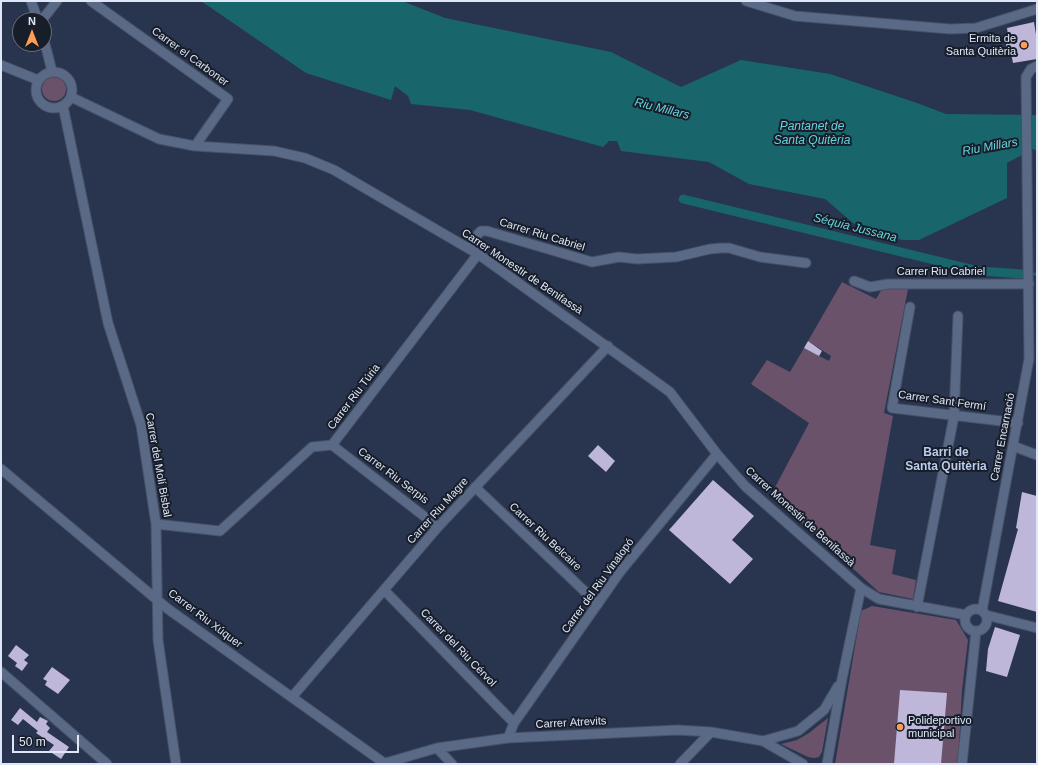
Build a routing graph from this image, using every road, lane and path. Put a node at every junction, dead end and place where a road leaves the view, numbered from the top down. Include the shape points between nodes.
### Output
1 (30, 1) edge
2 (57, 1) edge
3 (91, 1) edge
4 (746, 1) edge
5 (1037, 9) edge
6 (35, 12) edge
7 (48, 12) edge
8 (1033, 14) edge
9 (47, 52) edge
10 (1, 65) edge
11 (1037, 66) edge
12 (52, 71) junction
13 (38, 80) junction
14 (71, 97) junction
15 (63, 106) junction
16 (195, 146) junction
17 (470, 250) junction
18 (478, 254) junction
19 (806, 263) dead end
20 (854, 281) dead end
21 (1029, 284) junction
22 (910, 307) dead end
23 (958, 316) dead end
24 (608, 346) junction
25 (954, 416) junction
26 (1018, 423) junction
27 (332, 445) junction
28 (1013, 446) junction
29 (717, 454) junction
30 (1037, 455) edge
31 (1, 469) edge
32 (475, 487) junction
33 (156, 524) junction
34 (438, 527) junction
35 (861, 588) junction
36 (384, 590) junction
37 (157, 598) junction
38 (598, 604) junction
39 (917, 607) junction
40 (984, 613) junction
41 (966, 615) junction
42 (1037, 628) edge
43 (976, 631) junction
44 (1, 672) edge
45 (842, 679) junction
46 (292, 697) junction
47 (824, 710) junction
48 (835, 718) junction
49 (514, 723) junction
50 (711, 732) junction
51 (508, 738) junction
52 (763, 742) junction
53 (437, 748) junction
54 (107, 764) edge
55 (176, 764) edge
56 (383, 764) edge
57 (452, 764) edge
58 (680, 764) edge
59 (803, 764) edge
60 (827, 764) edge
61 (962, 764) edge

1 - 6 street
2 - 7 street
3 - 16 street, Carrer el Carboner via 228,99
4 - 8 street via 795,16 950,29 976,28
5 - 8 street
9 - 12 street
10 - 13 street
11 - 21 street, Carrer Encarnació via 1031,69 1026,77
12 - 13 street
12 - 14 street via 65,74 69,79 72,84
13 - 15 street via 36,94 39,100 50,107
14 - 15 street
14 - 16 street, Carrer Monestir de Benifassà via 159,139
15 - 33 street, Carrer del Molí Bisbal via 108,323 141,425
16 - 17 street, Carrer Monestir de Benifassà via 274,151 305,158 334,170
17 - 18 street, Carrer Monestir de Benifassà
17 - 19 street, Carrer Riu Cabriel via 478,234 487,231 592,262 619,257 676,257 710,249 729,248 765,258
18 - 24 street, Carrer Monestir de Benifassà
18 - 27 street, Carrer Riu Túria
20 - 21 street, Carrer Riu Cabriel via 870,287 888,284
21 - 26 street, Carrer Encarnació via 1029,359
22 - 25 street, Carrer Sant Fermí via 892,408
23 - 25 street
24 - 29 street, Carrer Monestir de Benifassà via 670,392
24 - 32 street, Carrer Riu Magre
25 - 26 street, Carrer Sant Fermí
25 - 39 street
26 - 28 street, Carrer Encarnació
27 - 33 street, Carrer Riu Túria via 312,447 220,531
27 - 34 street, Carrer Riu Serpis
28 - 30 street
28 - 40 street, Carrer Encarnació
29 - 35 street, Carrer Monestir de Benifassà via 745,486
29 - 38 street, Carrer del Riu Vinalopó via 620,572
31 - 37 street, Carrer Riu Xúquer
32 - 34 street, Carrer Riu Magre
32 - 38 street, Carrer Riu Belcaire
33 - 37 street, Carrer del Molí Bisbal
34 - 36 street, Carrer Riu Magre
35 - 39 street, Carrer Monestir de Benifassà via 878,599
35 - 45 street
36 - 46 street, Carrer Riu Magre
36 - 49 street, Carrer del Riu Cérvol
37 - 46 street, Carrer Riu Xúquer via 168,609
37 - 55 street, Carrer del Molí Bisbal via 158,640
38 - 49 street, Carrer del Riu Vinalopó
39 - 41 street, Carrer Monestir de Benifassà
40 - 41 street via 973,610
40 - 42 street
40 - 43 street via 987,622 985,627
41 - 43 street via 966,625
43 - 61 street
44 - 54 street
45 - 47 street
45 - 48 street
46 - 56 street, Carrer Riu Xúquer
47 - 48 street
47 - 52 street via 798,731
48 - 60 street
49 - 51 street, Carrer del Riu Vinalopó
50 - 51 street, Carrer Atrevits via 678,730
50 - 52 street, Carrer Atrevits
50 - 58 street
51 - 53 street, Carrer Atrevits
52 - 59 street
53 - 56 street, Carrer Atrevits
53 - 57 street

